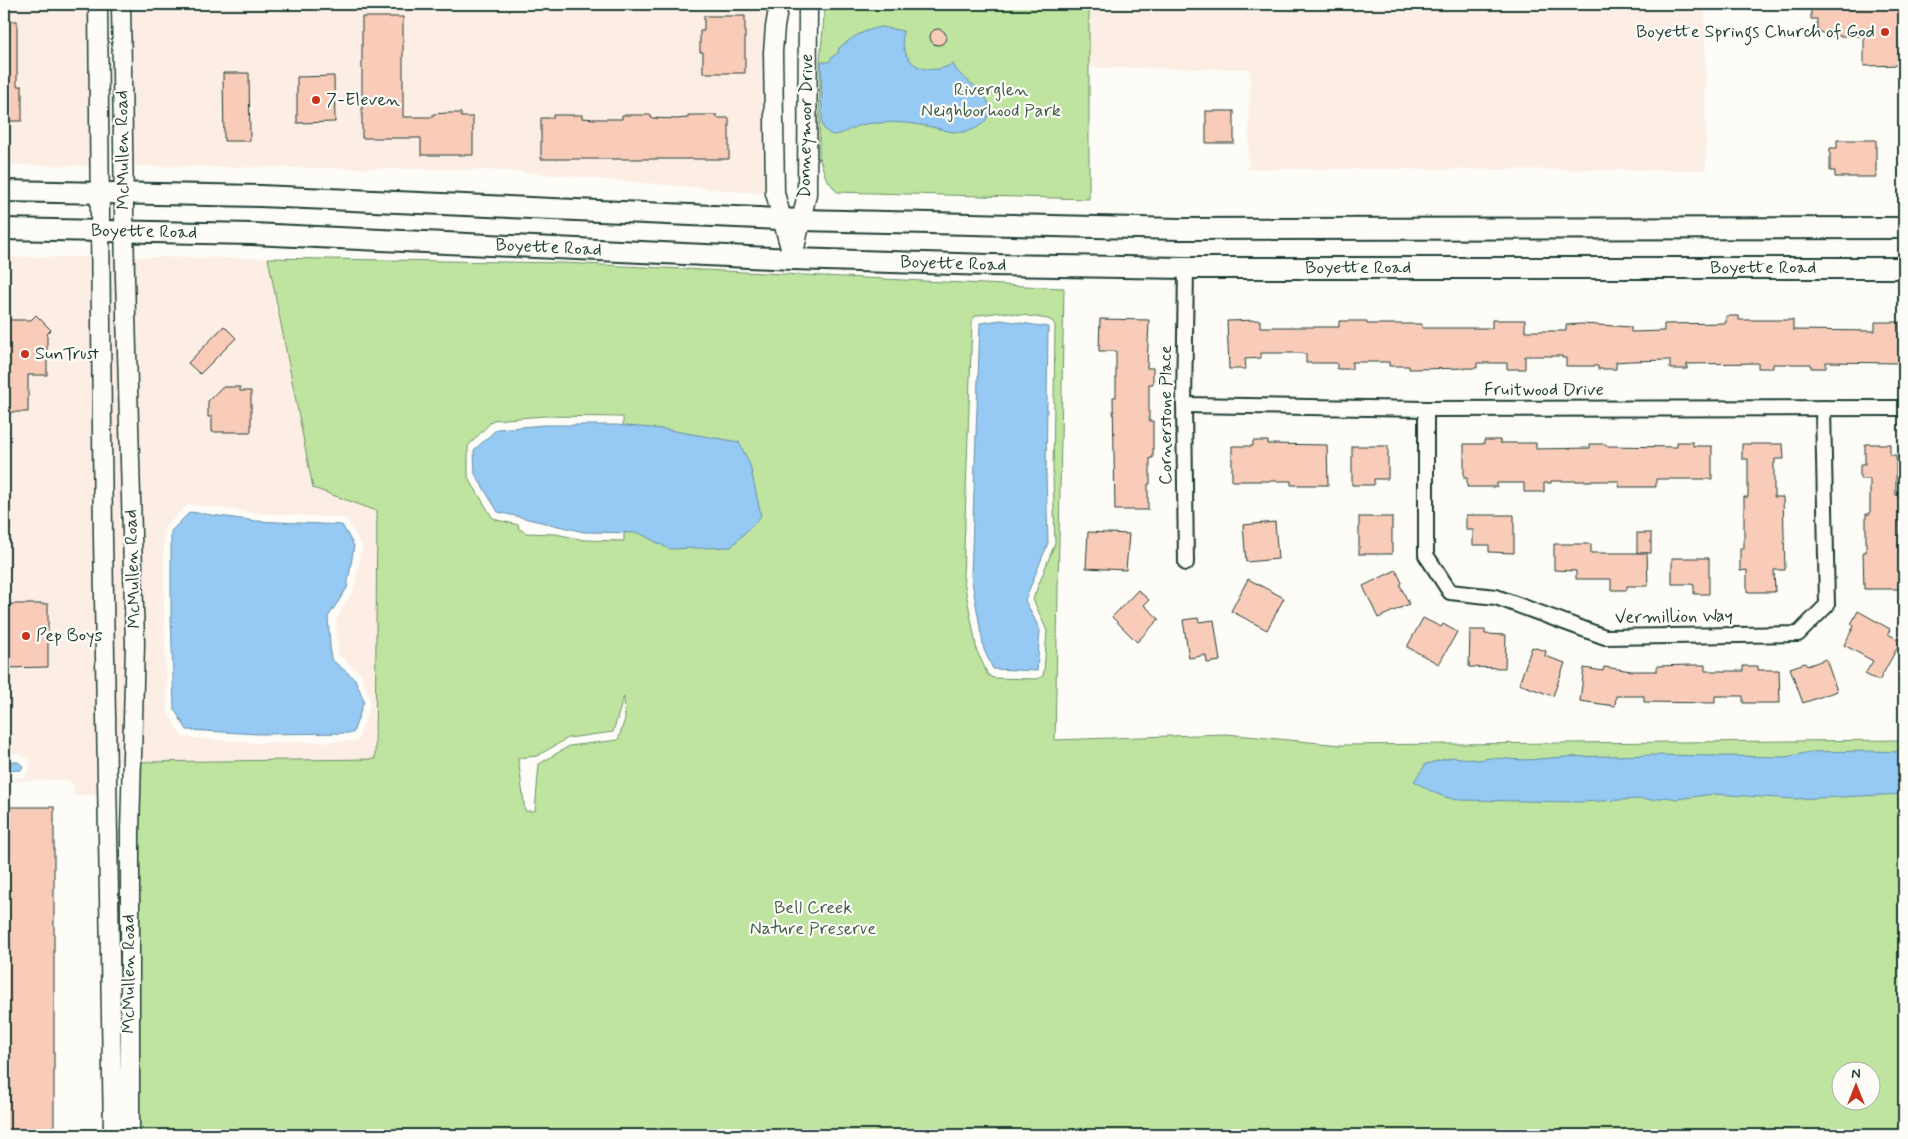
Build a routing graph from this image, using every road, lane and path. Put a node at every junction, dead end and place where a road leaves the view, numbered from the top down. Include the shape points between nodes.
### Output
1 (98, 4) edge
2 (121, 4) edge
3 (779, 4) edge
4 (808, 4) edge
5 (4, 191) edge
6 (100, 192) junction
7 (124, 193) junction
8 (782, 219) junction
9 (802, 220) junction
10 (1904, 228) edge
11 (4, 229) edge
12 (100, 231) junction
13 (124, 231) junction
14 (793, 259) junction
15 (1186, 268) junction
16 (1904, 268) edge
17 (1184, 405) junction
18 (1823, 408) junction
19 (1904, 408) edge
20 (1426, 409) junction
21 (1186, 562) dead end
22 (113, 1135) edge
23 (130, 1135) edge

1 - 6 street, McMullen Road
2 - 7 street, McMullen Road
3 - 8 street, Donneymoor Drive via 774,52 775,193
4 - 9 street, Donneymoor Drive via 807,194
5 - 6 main road
6 - 7 main road
6 - 12 street, McMullen Road
7 - 8 main road
7 - 13 street, McMullen Road
8 - 9 main road
8 - 14 street, Donneymoor Drive
9 - 10 main road via 1180,229
9 - 14 street, Donneymoor Drive
11 - 12 main road, Boyette Road
12 - 13 main road, Boyette Road
12 - 22 street, McMullen Road
13 - 14 main road, Boyette Road via 380,239
13 - 23 street, McMullen Road via 135,644 130,832
14 - 15 main road, Boyette Road
15 - 16 main road, Boyette Road
15 - 17 street, Cornerstone Place
17 - 20 street, Fruitwood Drive
17 - 21 street, Cornerstone Place
18 - 19 street, Fruitwood Drive
18 - 20 street, Fruitwood Drive
18 - 20 street, Vermillion Way via 1826,605 1798,634 1605,637 1496,597 1450,592 1426,555

